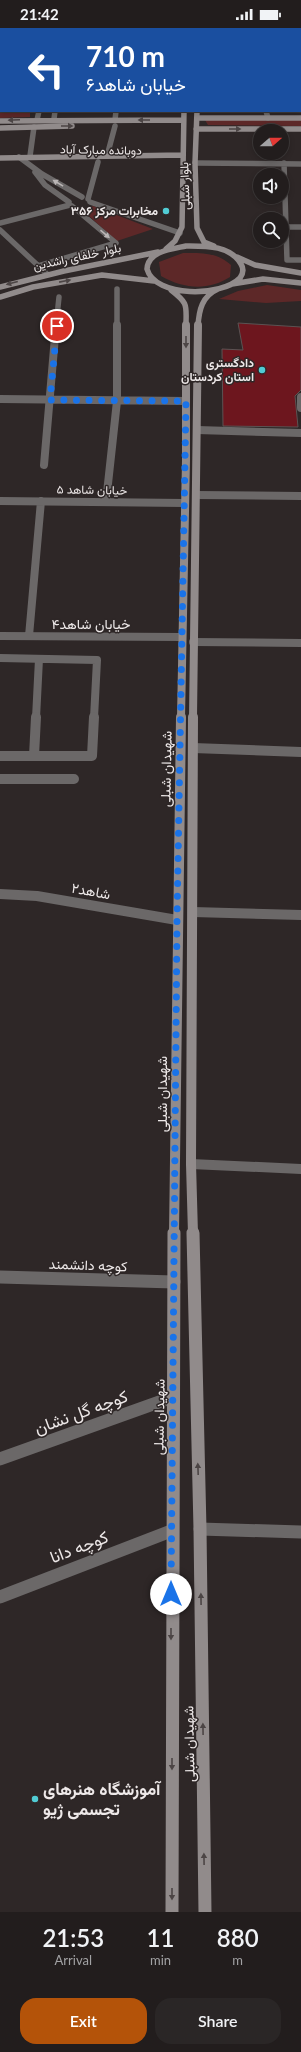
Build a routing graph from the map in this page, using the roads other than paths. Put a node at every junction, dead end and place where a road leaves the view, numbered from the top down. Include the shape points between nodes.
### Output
1 (39, 112) edge
2 (55, 112) edge
3 (116, 112) edge
4 (184, 112) edge
5 (197, 112) edge
6 (266, 112) edge
7 (197, 118) junction
8 (268, 118) junction
9 (301, 118) edge
10 (54, 119) junction
11 (37, 120) junction
12 (0, 121) edge
13 (115, 123) junction
14 (183, 123) junction
15 (34, 127) junction
16 (0, 128) edge
17 (196, 129) junction
18 (301, 129) edge
19 (30, 156) junction
20 (107, 156) junction
21 (19, 157) junction
22 (0, 158) edge
23 (182, 158) junction
24 (98, 162) junction
25 (195, 163) junction
26 (284, 163) junction
27 (301, 164) edge
28 (34, 170) junction
29 (86, 202) junction
30 (70, 204) junction
31 (286, 212) edge
32 (0, 223) edge
33 (289, 227) edge
34 (301, 227) edge
35 (0, 230) edge
36 (180, 233) junction
37 (287, 248) edge
38 (219, 249) junction
39 (163, 251) junction
40 (234, 256) junction
41 (301, 260) edge
42 (98, 264) junction
43 (38, 266) junction
44 (287, 270) junction
45 (301, 273) edge
46 (47, 274) junction
47 (102, 275) junction
48 (281, 280) junction
49 (154, 281) junction
50 (301, 283) edge
51 (230, 284) junction
52 (0, 286) edge
53 (164, 286) junction
54 (116, 289) dead end
55 (219, 289) junction
56 (0, 297) edge
57 (59, 297) dead end
58 (186, 320) junction
59 (199, 320) junction
60 (301, 397) edge
61 (0, 399) edge
62 (50, 400) junction
63 (117, 401) junction
64 (186, 401) junction
65 (301, 408) edge
66 (197, 430) junction
67 (301, 433) edge
68 (44, 465) dead end
69 (196, 495) junction
70 (301, 496) edge
71 (0, 501) edge
72 (41, 501) junction
73 (106, 502) junction
74 (184, 503) junction
75 (0, 636) edge
76 (29, 636) junction
77 (182, 637) junction
78 (193, 642) junction
79 (301, 643) edge
80 (0, 658) edge
81 (38, 659) junction
82 (193, 748) junction
83 (301, 752) edge
84 (0, 756) edge
85 (34, 756) junction
86 (0, 779) edge
87 (74, 779) dead end
88 (0, 894) edge
89 (193, 912) junction
90 (301, 915) edge
91 (177, 920) junction
92 (191, 1164) junction
93 (301, 1169) edge
94 (0, 1277) edge
95 (174, 1282) junction
96 (173, 1397) junction
97 (0, 1459) edge
98 (200, 1529) junction
99 (171, 1531) junction
100 (301, 1532) edge
101 (0, 1597) edge
102 (172, 1912) edge
103 (205, 1912) edge

1 - 11 street
2 - 10 street
3 - 13 street
4 - 14 street, بلوار شبلی
5 - 7 street, بلوار شبلی
6 - 8 street
7 - 8 street
7 - 17 street, بلوار شبلی
8 - 9 street
10 - 11 street
10 - 13 street
11 -> 12 street
13 - 14 street
15 -> 13 street
13 - 20 street
14 - 23 street, بلوار شبلی
15 - 16 street
15 - 19 street
17 -> 18 street
17 - 25 street, بلوار شبلی
19 - 20 street, دوبانده مبارک آباد
19 - 21 street, دوبانده مبارک آباد
20 - 23 street, دوبانده مبارک آباد
21 - 22 street, دوبانده مبارک آباد
21 - 24 street, دوبانده مبارک آباد
21 - 28 street
23 - 24 street, دوبانده مبارک آباد
23 - 36 street, بلوار شبلی via 184,191
24 - 29 street
25 - 26 street
25 - 38 street, بلوار شبلی via 197,228 204,242
26 - 27 street
26 - 31 street
29 -> 28 street
28 - 30 street via 45,185
29 - 30 street
29 - 30 street via 72,199
29 - 36 street
30 - 32 street
30 -> 43 street via 116,243
33 - 34 street
35 - 43 street
36 - 39 street
37 - 41 street via 287,260
38 - 39 street, بلوار خلفای راشدین via 192,246
38 - 40 street
39 - 42 street, بلوار خلفای راشدین
39 - 49 street via 152,257 146,269
40 - 44 street via 255,265
40 - 51 street via 243,268 242,274
42 - 46 street, بلوار خلفای راشدین
42 - 47 street via 109,268 109,271
43 - 46 street
44 - 45 street
44 - 48 street via 276,272 275,275
46 -> 52 street, بلوار خلفای راشدین
47 - 49 street, بلوار خلفای راشدین
56 -> 47 street, بلوار خلفای راشدین via 33,287
48 - 50 street
48 - 51 street via 254,279
49 - 53 street, بلوار خلفای راشدین
51 - 55 street
53 - 55 street via 191,292
53 - 58 street, شهیدان شبلی via 184,300
54 - 63 street
55 - 59 street, شهیدان شبلی via 208,294 200,308
57 - 62 street
58 - 59 street via 193,317
58 -> 64 street, شهیدان شبلی
59 - 66 street, شهیدان شبلی
60 - 65 street
61 - 62 street
62 - 63 street
62 - 68 street
63 - 64 street
63 - 73 street
64 - 74 street, شهیدان شبلی
66 - 67 street
66 - 69 street, شهیدان شبلی
69 - 70 street
69 - 78 street, شهیدان شبلی
71 - 72 street, خیابان شاهد ۵
72 - 73 street, خیابان شاهد ۵
72 - 76 street
73 - 74 street, خیابان شاهد ۵
74 - 77 street, شهیدان شبلی
75 - 76 street, خیابان شاهد۴
76 - 77 street, خیابان شاهد۴
77 - 91 street, شهیدان شبلی
78 - 79 street
78 - 82 street, شهیدان شبلی
80 - 81 street
81 - 85 street
81 - 85 street via 97,660 92,756
82 - 83 street
82 - 89 street, شهیدان شبلی
84 - 85 street
86 - 87 street
88 - 91 street, شاهد۲ via 37,896
89 - 90 street
89 - 92 street, شهیدان شبلی
91 - 95 street, شهیدان شبلی
92 - 93 street
98 -> 92 street, شهیدان شبلی
94 - 95 street, کوچه دانشمند
95 - 96 street, شهیدان شبلی
96 - 97 street, کوچه گل نشان
96 - 99 street, شهیدان شبلی
98 - 100 street
103 -> 98 street, شهیدان شبلی
99 - 101 street, کوچه دانا
99 -> 102 street, شهیدان شبلی

